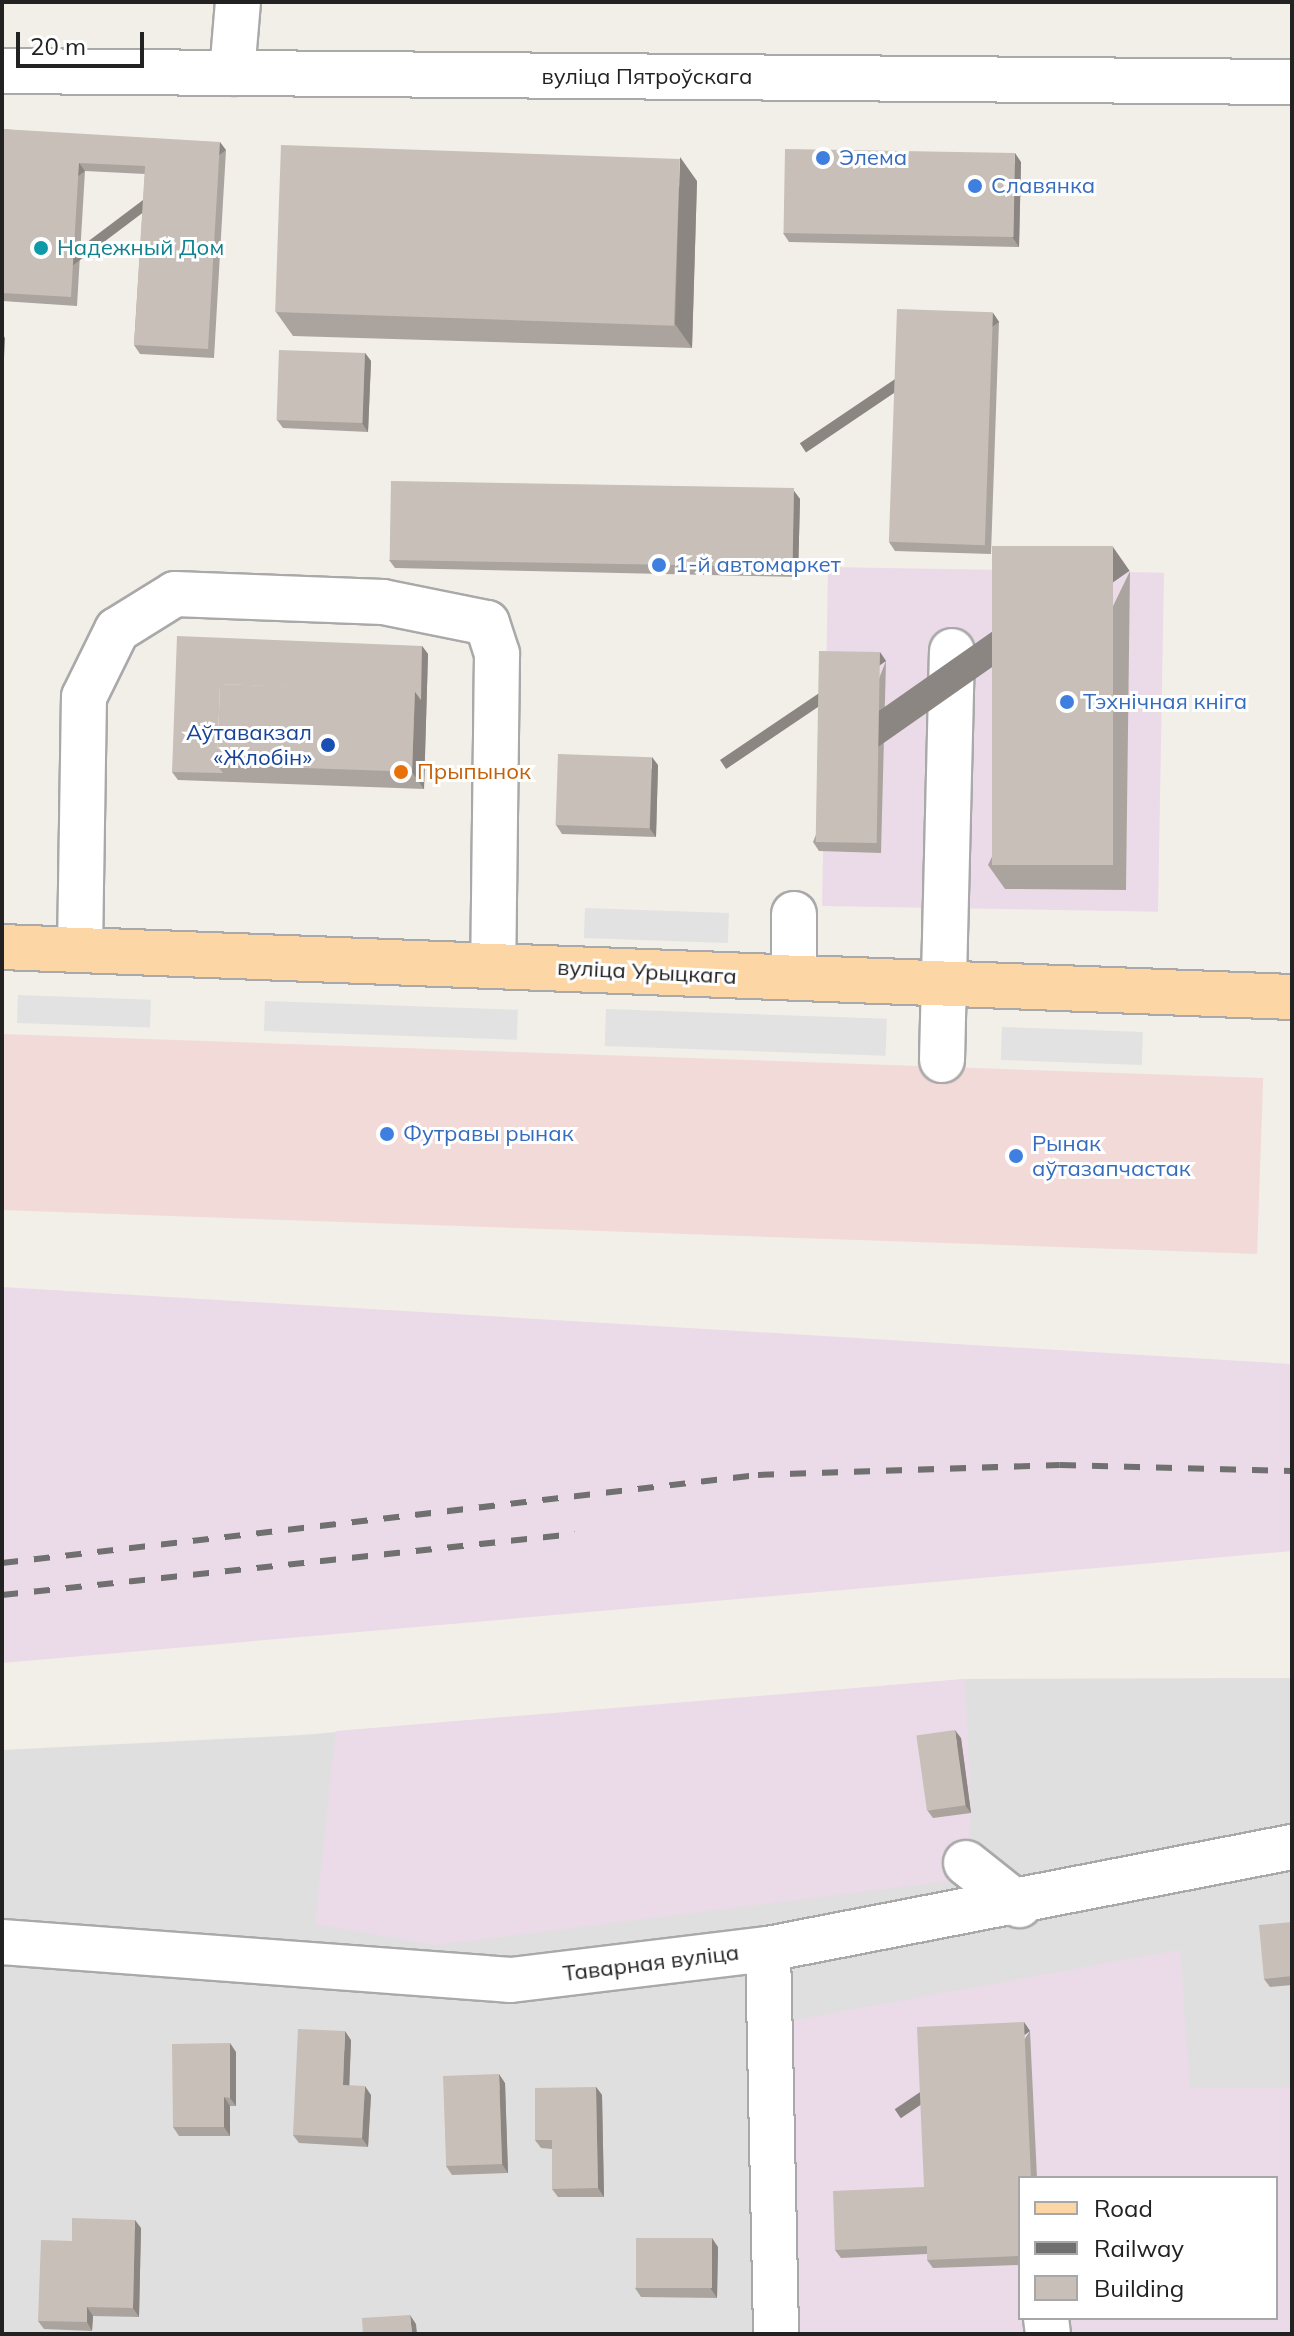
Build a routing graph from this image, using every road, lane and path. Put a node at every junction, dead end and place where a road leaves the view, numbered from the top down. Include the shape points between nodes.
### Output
1 (238, 2) edge
2 (2, 71) edge
3 (232, 73) junction
4 (1292, 82) edge
5 (952, 651) dead end
6 (794, 914) dead end
7 (2, 947) edge
8 (80, 950) junction
9 (493, 962) junction
10 (794, 978) junction
11 (943, 985) junction
12 (1292, 997) edge
13 (942, 1060) dead end
14 (1292, 1847) edge
15 (966, 1863) dead end
16 (1019, 1905) junction
17 (2, 1942) edge
18 (768, 1949) junction
19 (776, 2334) edge

1 - 3 street
2 - 3 street, вуліца Пятроўскага
3 - 4 street, вуліца Пятроўскага
5 - 11 street
6 - 10 street
7 - 8 main road, вуліца Урыцкага
8 - 9 main road, вуліца Урыцкага
8 - 9 street via 84,697 117,630 175,594 383,602 487,623 497,654
9 - 10 main road, вуліца Урыцкага
10 - 11 main road, вуліца Урыцкага
11 - 12 main road, вуліца Урыцкага
11 - 13 street
14 - 16 street, Таварная вуліца
15 - 16 street
16 - 18 street, Таварная вуліца
17 - 18 street, Таварная вуліца via 511,1980
18 - 19 street

